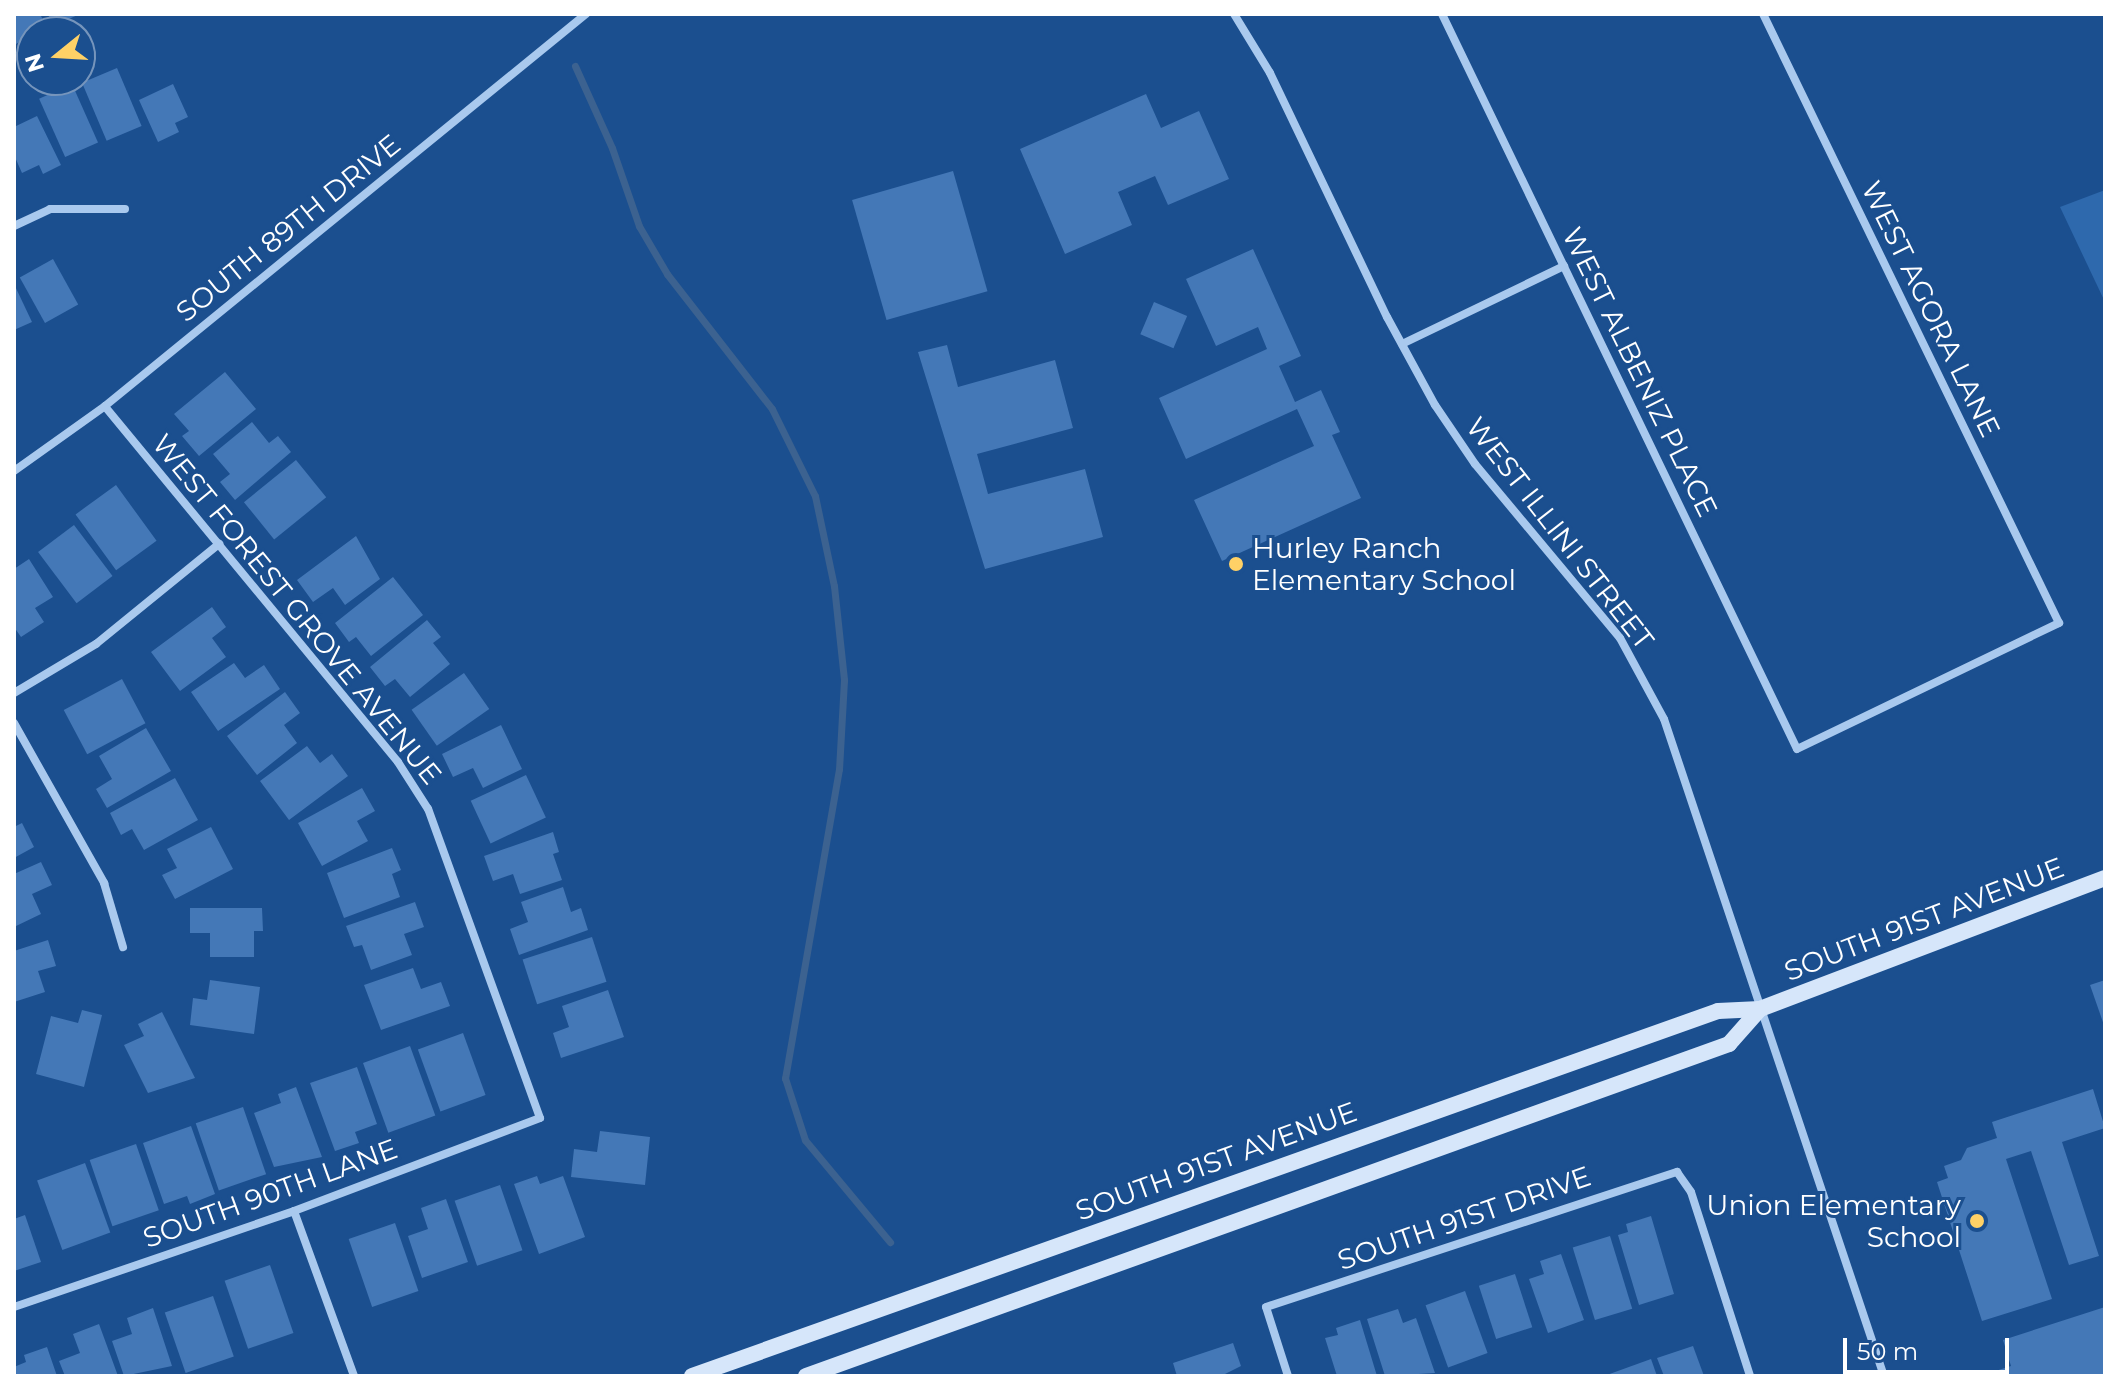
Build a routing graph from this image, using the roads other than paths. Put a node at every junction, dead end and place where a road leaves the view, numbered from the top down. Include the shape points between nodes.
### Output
1 (586, 14) edge
2 (1234, 14) edge
3 (1442, 14) edge
4 (1763, 14) edge
5 (125, 209) dead end
6 (14, 226) edge
7 (1564, 266) junction
8 (1402, 344) junction
9 (105, 406) junction
10 (14, 471) edge
11 (219, 544) junction
12 (14, 693) edge
13 (14, 723) edge
14 (1797, 749) joint
15 (2105, 878) edge
16 (123, 947) dead end
17 (1760, 1009) junction
18 (540, 1118) joint
19 (294, 1211) junction
20 (14, 1307) edge
21 (354, 1376) edge
22 (692, 1376) edge
23 (806, 1376) edge
24 (1288, 1376) edge
25 (1750, 1376) edge
26 (1884, 1376) edge

1 - 9 street, SOUTH 89TH DRIVE
2 - 8 street, WEST ILLINI STREET via 1270,73
3 - 7 street, WEST ALBENIZ PLACE
4 - 14 street, WEST AGORA LANE via 2059,623
5 - 6 street via 50,209
7 - 8 street
7 - 14 street, WEST ALBENIZ PLACE
8 - 17 street, WEST ILLINI STREET via 1475,464 1620,638 1664,719
9 - 10 street, SOUTH 89TH DRIVE
9 - 11 street, WEST FOREST GROVE AVENUE
11 - 12 street via 96,644
11 - 18 street, WEST FOREST GROVE AVENUE via 398,762 428,809
13 - 16 street via 104,883
15 - 17 main road, SOUTH 91ST AVENUE
17 - 22 main road, SOUTH 91ST AVENUE via 1718,1011
17 - 23 main road, SOUTH 91ST AVENUE via 1729,1044
17 - 26 street, WEST ILLINI STREET
18 - 19 street, SOUTH 90TH LANE
19 - 20 street, SOUTH 90TH LANE
19 - 21 street
24 - 25 street, SOUTH 91ST DRIVE via 1266,1307 1677,1172 1691,1192

